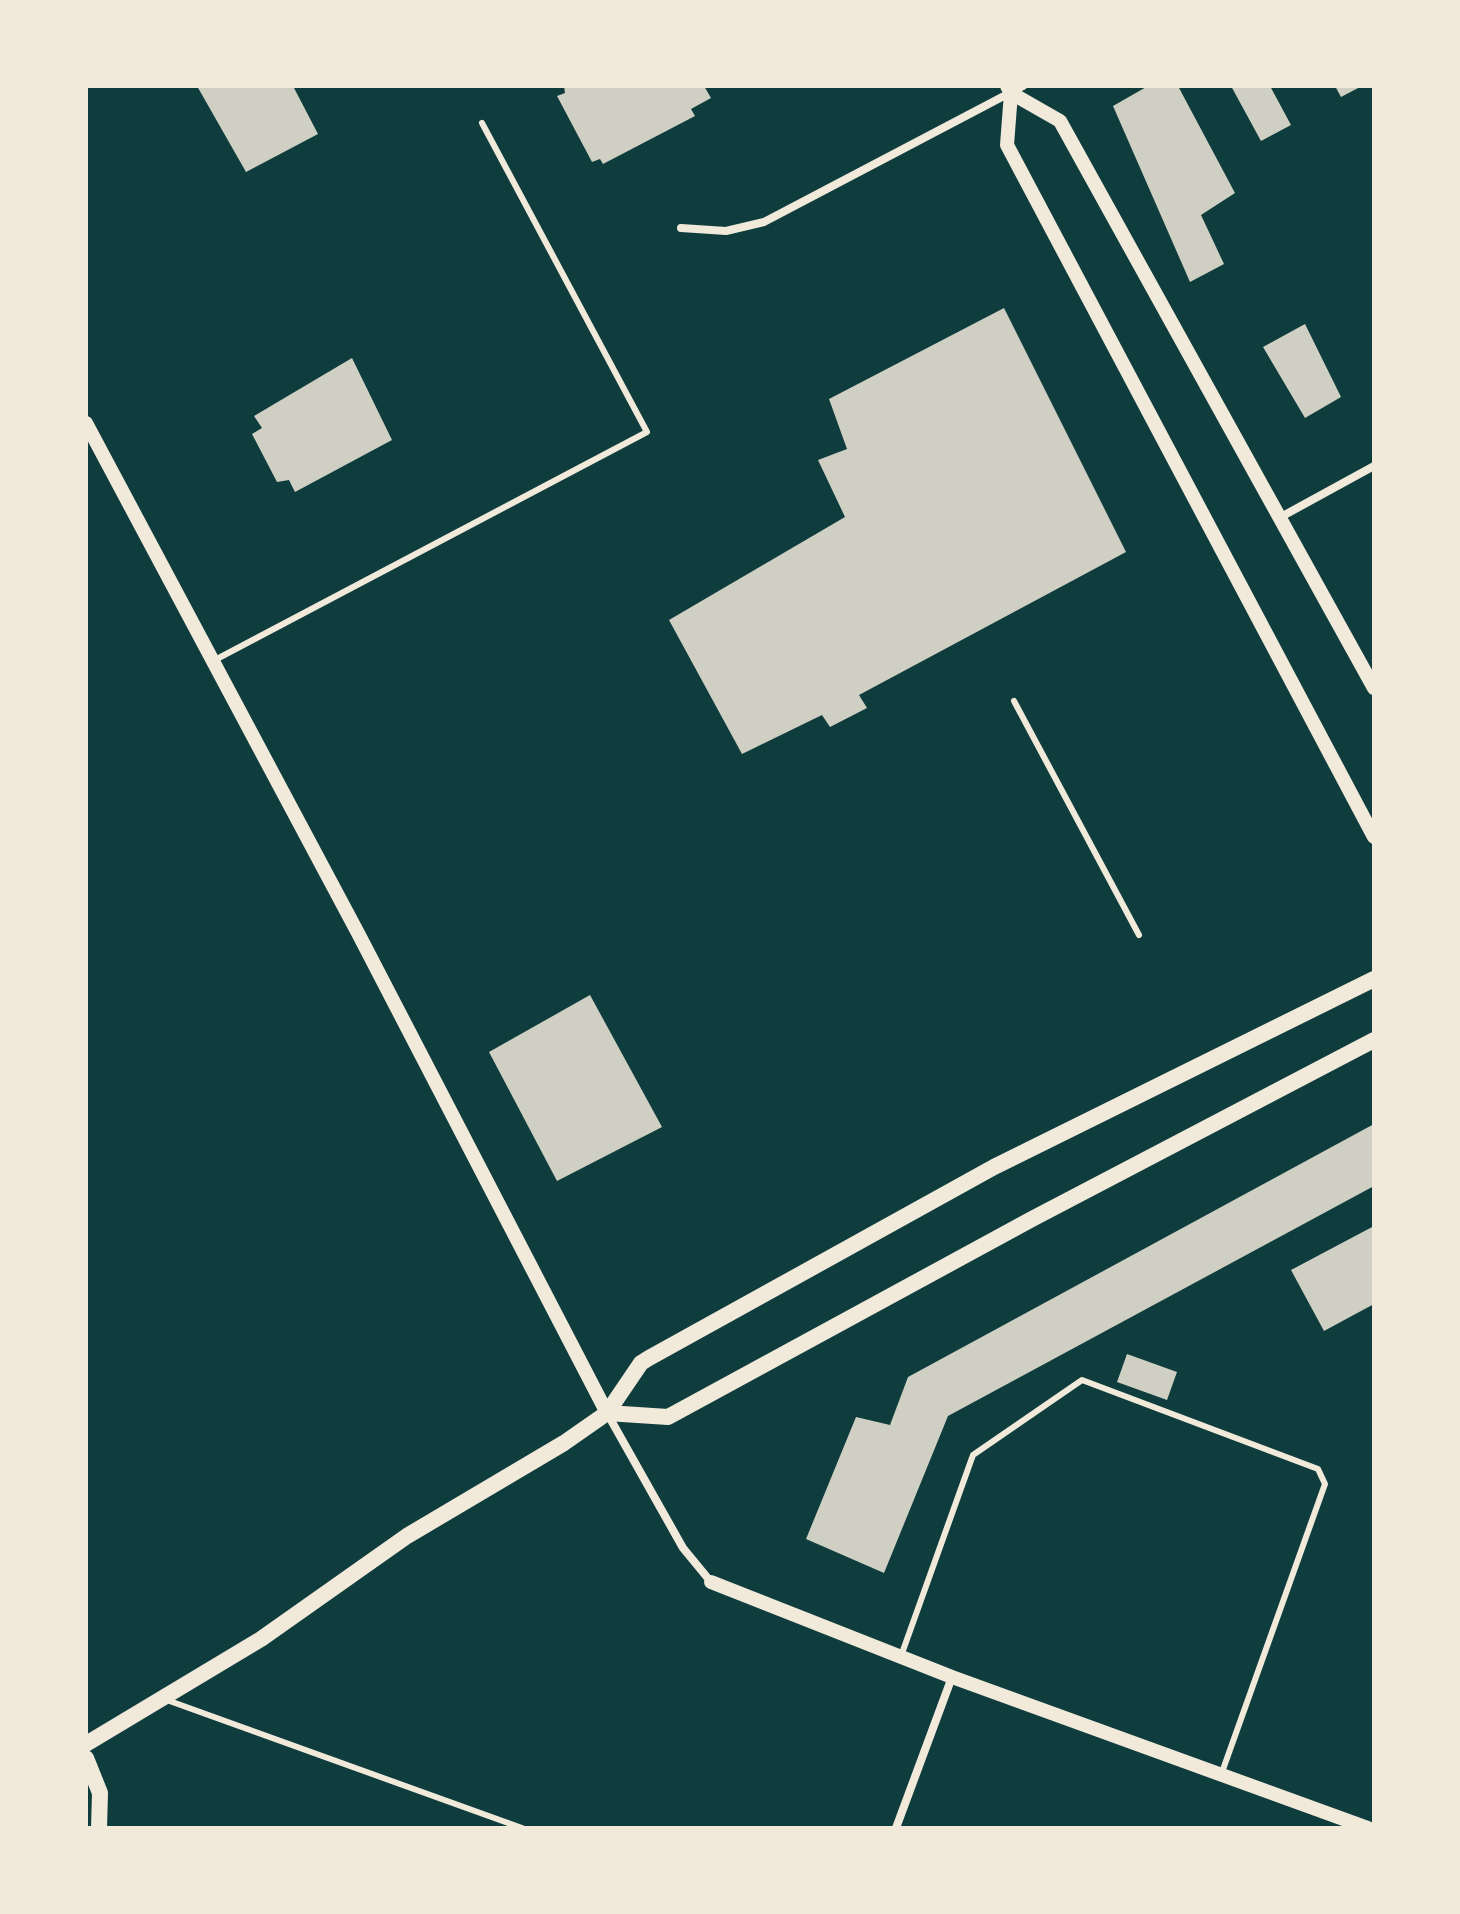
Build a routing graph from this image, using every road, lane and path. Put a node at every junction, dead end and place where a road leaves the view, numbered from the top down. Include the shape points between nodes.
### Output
1 (1014, 88) edge
2 (482, 123) dead end
3 (681, 228) dead end
4 (86, 423) edge
5 (1374, 466) edge
6 (1279, 518) junction
7 (213, 661) junction
8 (1374, 688) edge
9 (1014, 701) dead end
10 (1374, 837) edge
11 (1139, 935) dead end
12 (1374, 979) edge
13 (1374, 1040) edge
14 (607, 1413) junction
15 (711, 1582) joint
16 (901, 1656) junction
17 (952, 1677) junction
18 (164, 1699) junction
19 (86, 1744) edge
20 (86, 1758) edge
21 (1221, 1775) junction
22 (99, 1828) edge
23 (522, 1828) edge
24 (896, 1828) edge
25 (1368, 1828) edge

1 - 3 street via 764,222 726,231
1 - 6 street via 1060,121
1 - 10 street via 1007,145
2 - 7 lane via 647,432
4 - 7 street
5 - 6 street
6 - 8 street
7 - 14 street
9 - 11 lane
12 - 14 main road via 994,1167 782,1283 641,1363
13 - 14 main road via 668,1417
14 - 15 street via 683,1548
14 - 18 main road via 407,1536 261,1639
15 - 16 street
16 - 17 street
16 - 21 lane via 973,1455 1082,1380 1318,1469 1325,1484
17 - 21 street
17 - 24 street
18 - 19 main road
18 - 23 lane
20 - 22 main road via 100,1793
21 - 25 street

